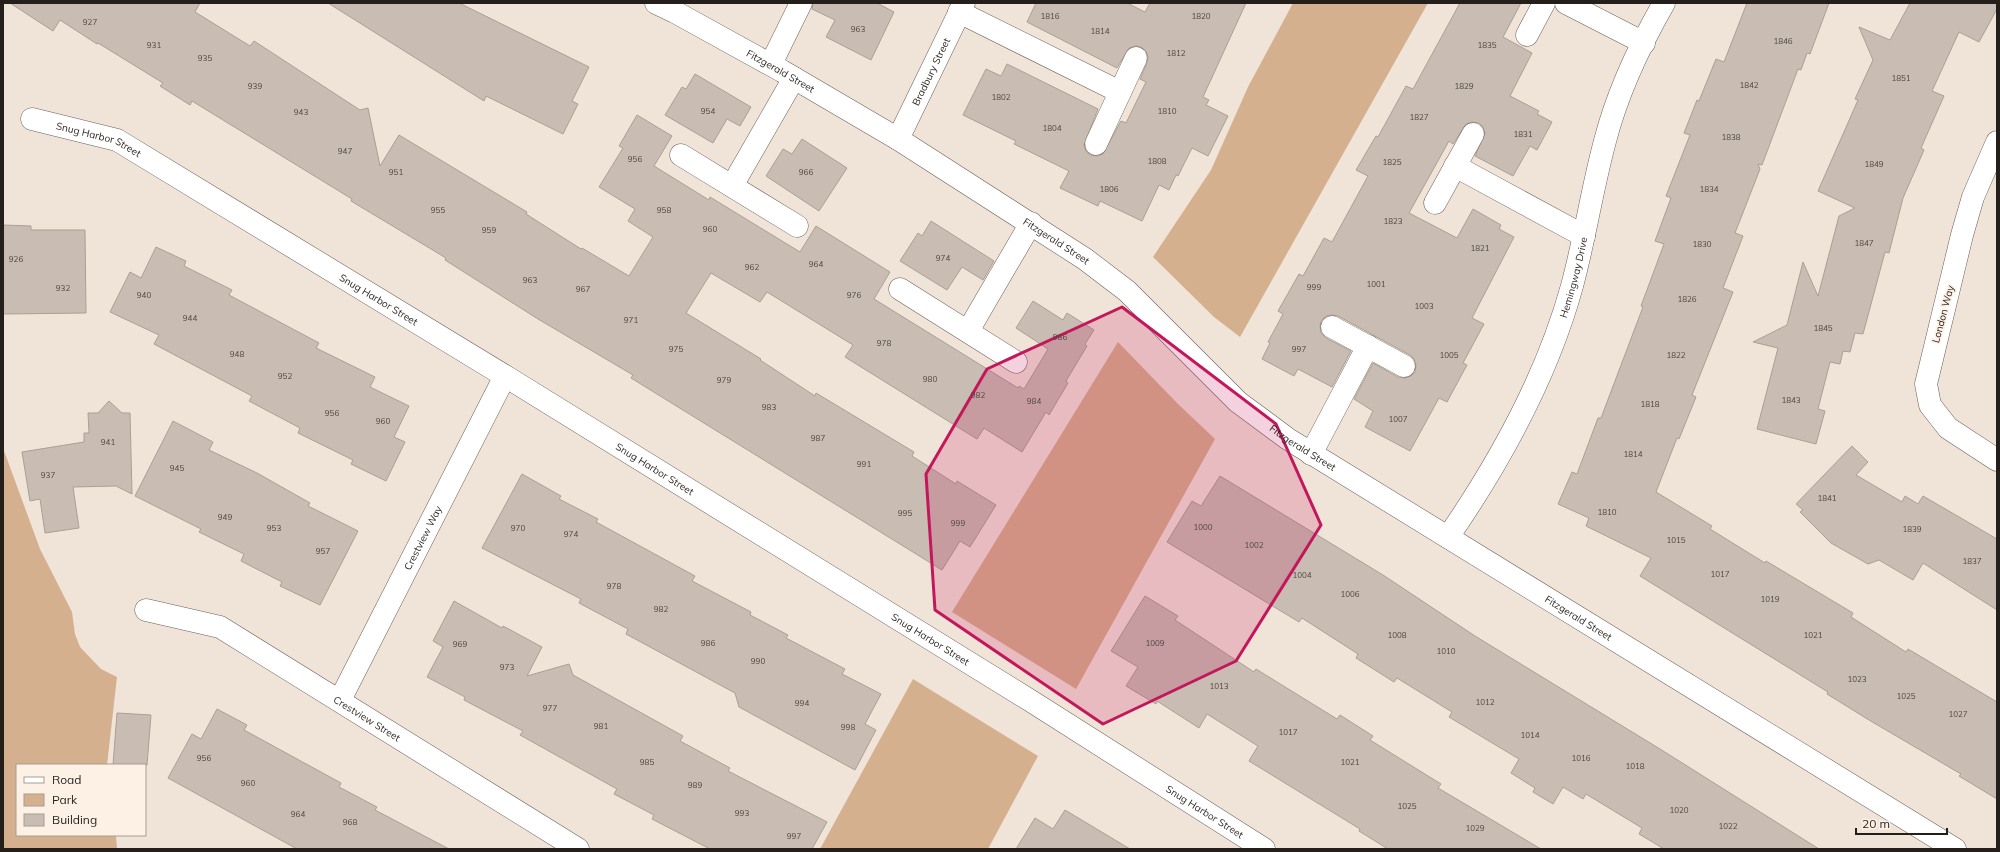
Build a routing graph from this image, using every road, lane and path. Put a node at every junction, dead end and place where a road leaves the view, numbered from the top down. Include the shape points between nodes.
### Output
1 (656, 3) edge
2 (801, 3) edge
3 (1544, 3) edge
4 (1566, 3) edge
5 (1664, 3) edge
6 (961, 7) edge
7 (1527, 35) dead end
8 (1644, 43) junction
9 (1136, 58) dead end
10 (771, 64) junction
11 (794, 78) junction
12 (1120, 92) junction
13 (32, 119) dead end
14 (1472, 134) dead end
15 (898, 139) junction
16 (1997, 142) edge
17 (1096, 144) dead end
18 (681, 155) dead end
19 (1455, 166) junction
20 (732, 186) junction
21 (1435, 203) dead end
22 (1031, 223) junction
23 (797, 226) dead end
24 (1584, 236) junction
25 (900, 289) dead end
26 (1332, 327) dead end
27 (968, 331) junction
28 (1368, 346) junction
29 (1016, 362) dead end
30 (1404, 366) dead end
31 (504, 376) junction
32 (1311, 454) junction
33 (1997, 460) edge
34 (1448, 537) junction
35 (146, 610) dead end
36 (340, 700) junction
37 (578, 849) edge
38 (1264, 849) edge
39 (1955, 849) edge

1 - 10 street, Fitzgerald Street
2 - 10 street
3 - 7 street
4 - 8 street
5 - 8 street, Hemingway Drive
6 - 12 street
6 - 15 street, Bradbury Street
8 - 24 street, Hemingway Drive via 1616,106 1605,139
9 - 12 street
10 - 11 street, Fitzgerald Street
11 - 15 street, Fitzgerald Street
11 - 20 street
12 - 17 street
13 - 31 street, Snug Harbor Street via 117,140
14 - 19 street
15 - 22 street, Fitzgerald Street
16 - 33 street, London Way via 1973,197 1926,384 1930,405 1948,428
18 - 20 street
19 - 21 street
19 - 24 street
20 - 23 street
22 - 27 street
22 - 32 street, Fitzgerald Street via 1112,279 1146,309 1238,402 1261,421
24 - 34 street, Hemingway Drive via 1572,286 1554,341 1533,391 1500,456
25 - 27 street
26 - 28 street
27 - 29 street
28 - 30 street
28 - 32 street
31 - 36 street, Crestview Way
31 - 38 street, Snug Harbor Street via 1031,701
32 - 34 street, Fitzgerald Street
34 - 39 street, Fitzgerald Street
35 - 36 street, Crestview Street via 220,627
36 - 37 street, Crestview Street

